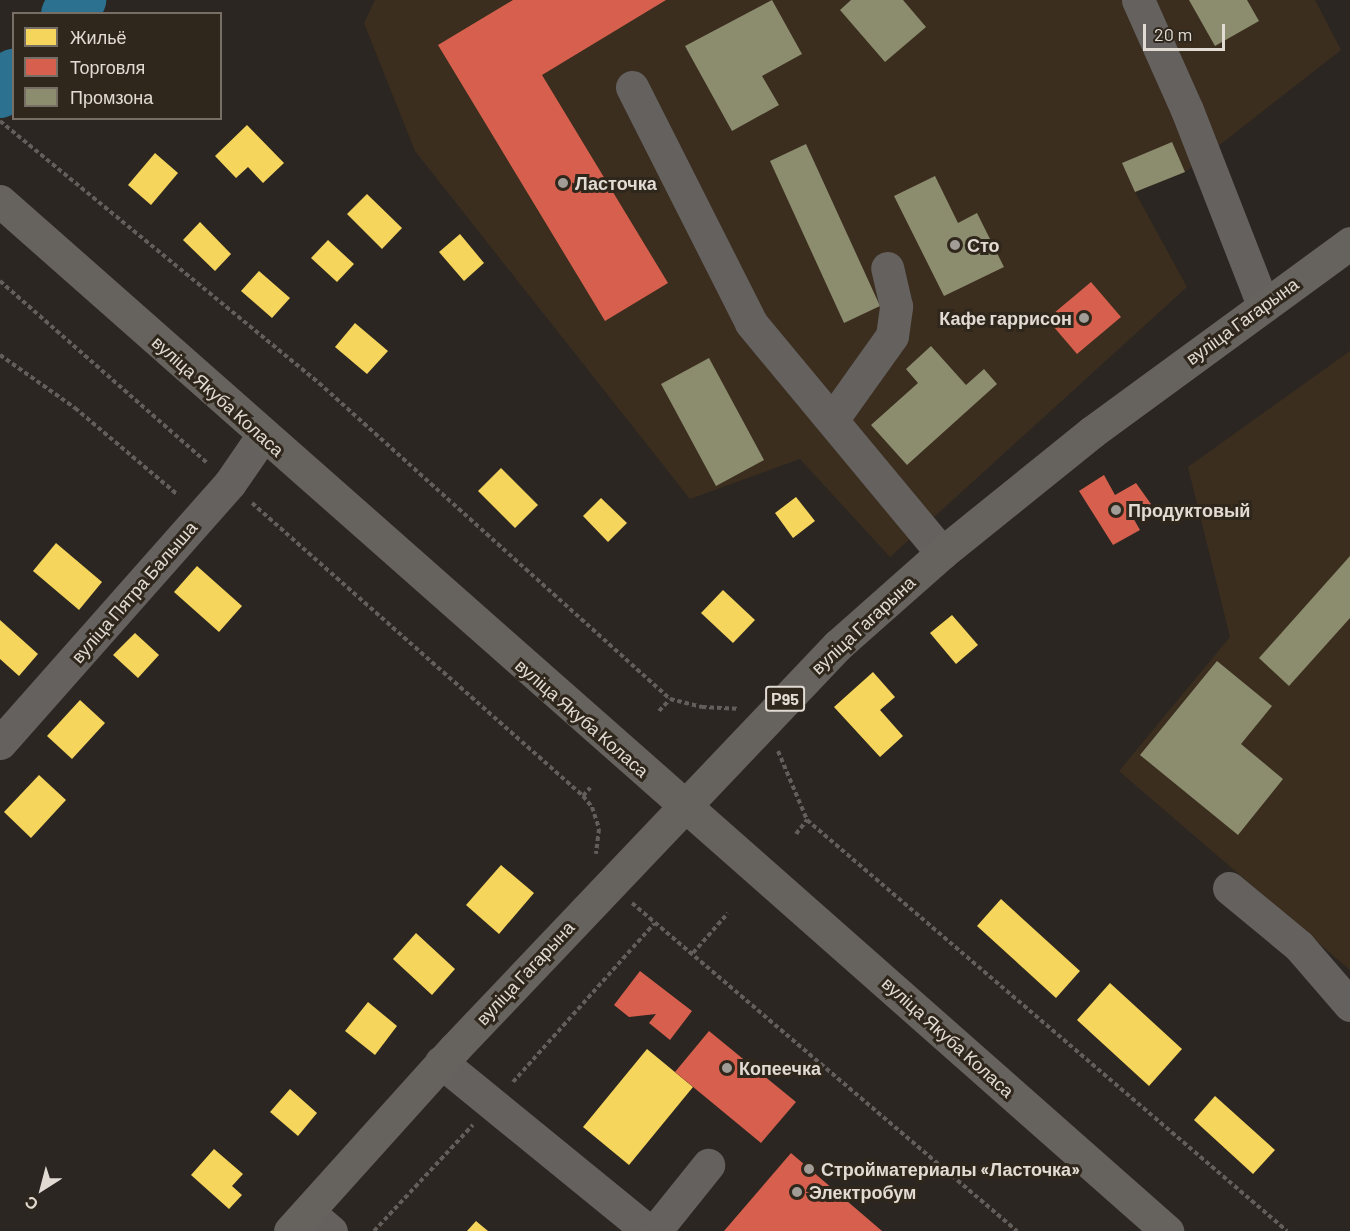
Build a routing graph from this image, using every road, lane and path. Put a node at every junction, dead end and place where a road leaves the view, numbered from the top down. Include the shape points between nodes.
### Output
1 (1138, 0) edge
2 (632, 87) dead end
3 (0, 121) edge
4 (0, 201) edge
5 (1350, 243) edge
6 (887, 268) dead end
7 (0, 280) edge
8 (1263, 305) junction
9 (0, 355) edge
10 (832, 420) junction
11 (263, 435) junction
12 (230, 483) junction
13 (201, 516) junction
14 (942, 553) junction
15 (670, 699) junction
16 (659, 711) dead end
17 (758, 727) junction
18 (0, 743) edge
19 (590, 788) dead end
20 (583, 796) junction
21 (682, 805) junction
22 (807, 820) junction
23 (796, 834) dead end
24 (611, 882) junction
25 (1229, 888) dead end
26 (728, 914) dead end
27 (654, 924) junction
28 (693, 953) junction
29 (1350, 1005) edge
30 (441, 1062) junction
31 (492, 1105) junction
32 (708, 1165) dead end
33 (309, 1225) edge
34 (374, 1231) edge
35 (648, 1231) edge
36 (655, 1231) edge
37 (1017, 1231) edge
38 (1167, 1231) edge
39 (1287, 1231) edge

1 - 8 street via 1187,110
2 - 10 street via 751,323
3 - 15 path via 319,383
4 - 11 main road, вуліца Якуба Коласа
5 - 8 main road, вуліца Гагарына / Р95
6 - 10 street via 896,306 892,336
7 - 12 path
8 - 14 main road, вуліца Гагарына / Р95 via 1092,432
9 - 13 path via 75,408
10 - 14 street
11 - 12 street, вуліца Пятра Балыша
11 - 21 main road, вуліца Якуба Коласа
12 - 13 street, вуліца Пятра Балыша
12 - 20 path
13 - 18 street, вуліца Пятра Балыша
14 - 17 main road, вуліца Гагарына / Р95 via 838,645
15 - 16 path
15 - 17 path via 702,707 735,707
17 - 21 main road, вуліца Гагарына / Р95
17 - 22 path via 776,746
19 - 20 path
20 - 24 path via 592,807 599,829 594,866
21 - 24 main road, вуліца Гагарына / Р95
21 - 38 main road, вуліца Якуба Коласа
22 - 23 path
22 - 39 path
24 - 27 path
24 - 30 main road, вуліца Гагарына / Р95
25 - 29 street via 1299,946
26 - 28 path
27 - 28 path
27 - 31 path
28 - 37 path
30 - 31 street
30 - 33 main road, вуліца Гагарына / Р95
31 - 34 path
31 - 35 street
32 - 36 street

